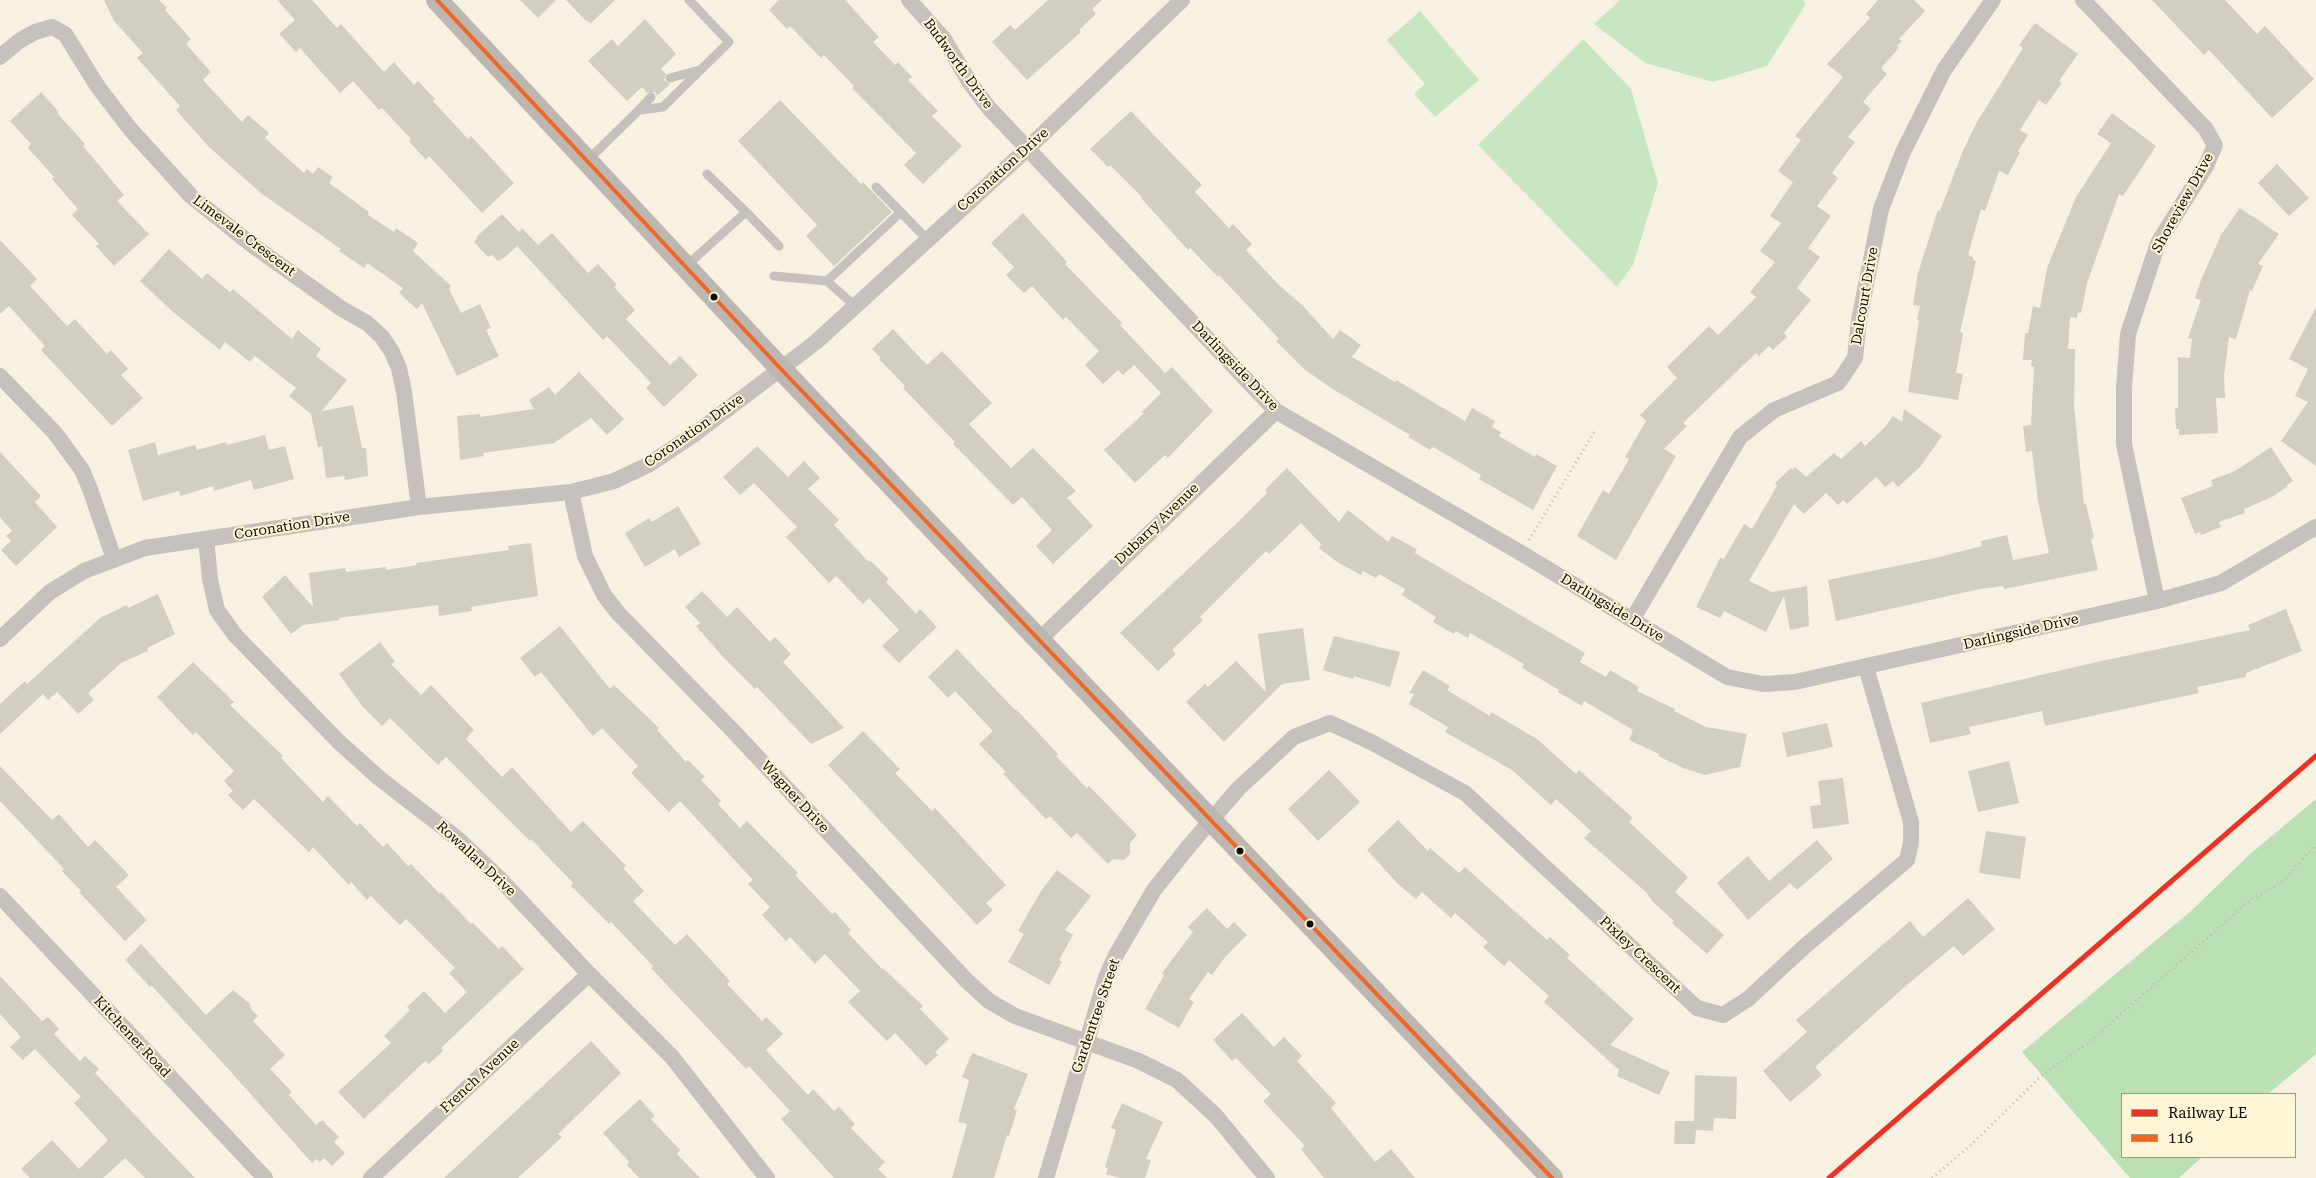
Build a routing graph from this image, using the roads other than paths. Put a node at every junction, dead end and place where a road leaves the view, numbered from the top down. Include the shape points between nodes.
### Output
1 (437, 0) edge
2 (689, 0) edge
3 (909, 0) edge
4 (1182, 0) edge
5 (1994, 0) edge
6 (2083, 0) edge
7 (0, 57) edge
8 (702, 69) junction
9 (670, 78) dead end
10 (651, 97) dead end
11 (638, 110) junction
12 (1026, 150) junction
13 (587, 161) junction
14 (708, 174) dead end
15 (876, 187) dead end
16 (746, 212) junction
17 (900, 212) junction
18 (927, 239) junction
19 (779, 246) dead end
20 (685, 267) junction
21 (774, 276) dead end
22 (827, 281) junction
23 (855, 306) junction
24 (780, 368) junction
25 (0, 376) edge
26 (1276, 411) junction
27 (571, 492) junction
28 (419, 507) junction
29 (2316, 527) edge
30 (206, 539) junction
31 (114, 559) junction
32 (2157, 601) junction
33 (1632, 620) junction
34 (0, 639) edge
35 (1040, 639) junction
36 (1866, 667) junction
37 (1211, 820) junction
38 (0, 896) edge
39 (589, 974) junction
40 (1086, 1041) junction
41 (265, 1178) edge
42 (371, 1178) edge
43 (767, 1178) edge
44 (1046, 1178) edge
45 (1267, 1178) edge
46 (1552, 1178) edge

1 - 13 main road
2 - 8 lane via 729,42
3 - 12 street, Budworth Drive via 944,40 989,108
4 - 12 street, Coronation Drive
5 - 33 street, Dalcourt Drive via 1944,70 1904,152 1881,209 1859,320 1855,358 1838,382 1774,410 1740,437
6 - 32 street, Shoreview Drive via 2205,128 2215,145 2206,166 2158,243 2128,334 2124,444
7 - 28 street, Limevale Crescent via 34,32 52,27 65,34 98,87 136,136 191,196 252,245 367,323 382,337 399,368
8 - 9 lane
8 - 11 lane via 663,107
10 - 11 lane
11 - 13 lane
12 - 18 street, Coronation Drive
12 - 26 street, Darlingside Drive
13 - 20 main road
14 - 16 lane
15 - 17 lane
16 - 19 lane
16 - 20 lane
17 - 18 lane
17 - 22 lane
18 - 23 street, Coronation Drive
20 - 24 main road
21 - 22 lane
22 - 23 lane
23 - 24 street, Coronation Drive via 816,342
24 - 27 street, Coronation Drive via 696,433 648,465 614,481
24 - 35 main road
25 - 31 street via 55,433 82,470
26 - 33 street, Darlingside Drive
26 - 35 street, Dubarry Avenue
27 - 28 street, Coronation Drive
27 - 40 street, Wagner Drive via 584,556 618,614 989,1001 1015,1016
28 - 30 street, Coronation Drive
29 - 32 street, Darlingside Drive via 2221,583
30 - 31 street, Coronation Drive via 145,548
30 - 39 street, Rowallan Drive via 217,610 235,635 378,778 458,839 499,878
31 - 34 street, Coronation Drive via 84,571 50,592
32 - 36 street, Darlingside Drive
33 - 36 street, Darlingside Drive via 1727,677 1763,684 1794,682
35 - 37 main road
36 - 37 street, Pixley Crescent via 1911,822 1907,860 1748,999 1723,1015 1697,1008 1465,793 1330,723 1294,737 1238,789
37 - 40 street, Gardentree Street via 1154,890 1121,947 1106,978
37 - 46 main road
38 - 41 street, Kitchener Road
39 - 42 street, French Avenue
39 - 43 street, Rowallan Drive via 672,1057
40 - 44 street, Gardentree Street
40 - 45 street, Wagner Drive via 1177,1080 1216,1116

